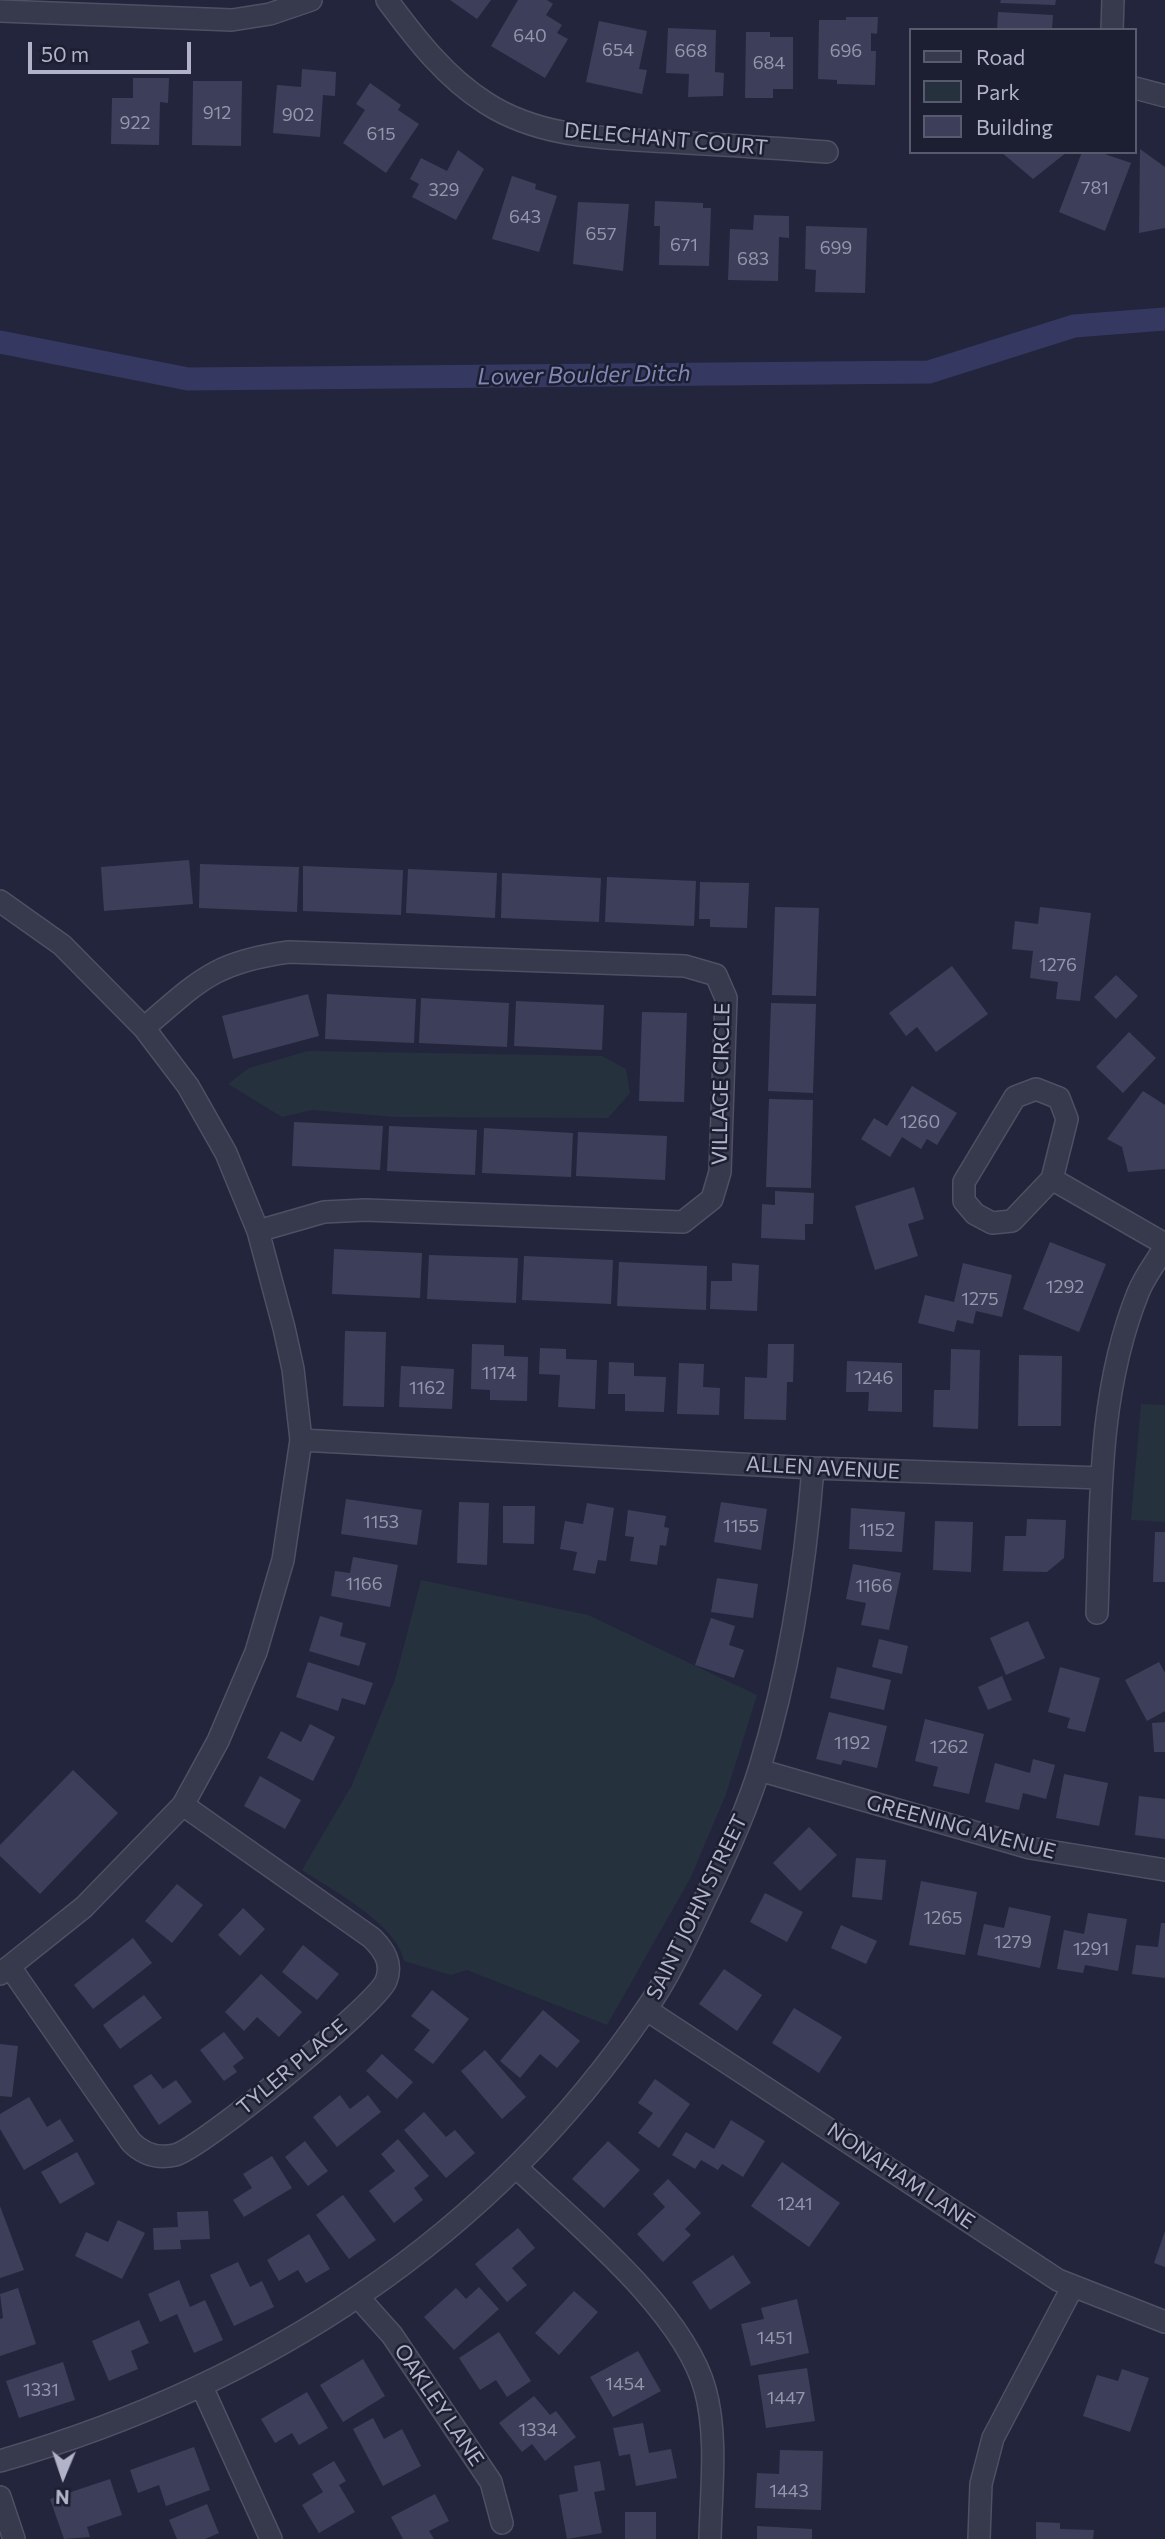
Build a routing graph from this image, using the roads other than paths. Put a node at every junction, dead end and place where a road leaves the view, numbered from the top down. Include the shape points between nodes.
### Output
1 (311, 0) edge
2 (387, 0) edge
3 (1113, 0) edge
4 (0, 11) edge
5 (1111, 28) edge
6 (1137, 89) edge
7 (1165, 96) edge
8 (827, 152) dead end
9 (0, 901) edge
10 (144, 1028) junction
11 (1052, 1178) junction
12 (258, 1231) junction
13 (1165, 1246) edge
14 (301, 1440) junction
15 (813, 1468) junction
16 (1102, 1478) junction
17 (1097, 1613) dead end
18 (759, 1770) junction
19 (183, 1805) junction
20 (1165, 1870) edge
21 (5, 1971) edge
22 (647, 2010) junction
23 (516, 2166) junction
24 (1072, 2288) junction
25 (359, 2298) junction
26 (1165, 2322) edge
27 (202, 2387) junction
28 (0, 2460) edge
29 (0, 2497) edge
30 (502, 2523) dead end
31 (14, 2539) edge
32 (271, 2539) edge
33 (710, 2539) edge
34 (979, 2539) edge

1 - 4 street via 270,14 232,20
2 - 8 street, DELECHANT COURT via 451,76 485,103 517,120 578,136
3 - 5 street
6 - 7 street
9 - 10 street via 62,945
10 - 12 street via 188,1086 226,1153
10 - 12 street, VILLAGE CIRCLE via 193,985 224,967 289,952 685,966 716,975 726,998 720,1172 712,1199 683,1222 365,1210 324,1212
11 - 11 street via 1012,1221 992,1223 964,1201 964,1182 1015,1097 1036,1089 1059,1098 1067,1119
11 - 13 street
12 - 14 street via 293,1369
13 - 16 street via 1139,1290 1120,1346 1105,1416
14 - 15 street, ALLEN AVENUE
14 - 19 street via 283,1560 256,1653 218,1741
15 - 16 street, ALLEN AVENUE
15 - 18 street, SAINT JOHN STREET via 807,1549 788,1663
16 - 17 street
18 - 20 street, GREENING AVENUE via 1030,1848
18 - 22 street, SAINT JOHN STREET via 726,1856
19 - 21 street via 102,1890
19 - 21 street, TYLER PLACE via 383,1949 388,1962 386,1982 339,2029 265,2094 178,2155 159,2157 131,2142
22 - 23 street, SAINT JOHN STREET via 594,2080
22 - 24 street, NONAHAM LANE
23 - 25 street, SAINT JOHN STREET via 429,2245
23 - 33 street via 612,2259 685,2346 705,2389 711,2442
24 - 26 street, NONAHAM LANE
24 - 34 street via 993,2438 981,2484
25 - 27 street, SAINT JOHN STREET via 285,2344
25 - 30 street, OAKLEY LANE via 392,2335 491,2482
27 - 28 street, SAINT JOHN STREET via 72,2440
27 - 32 street
29 - 31 street

